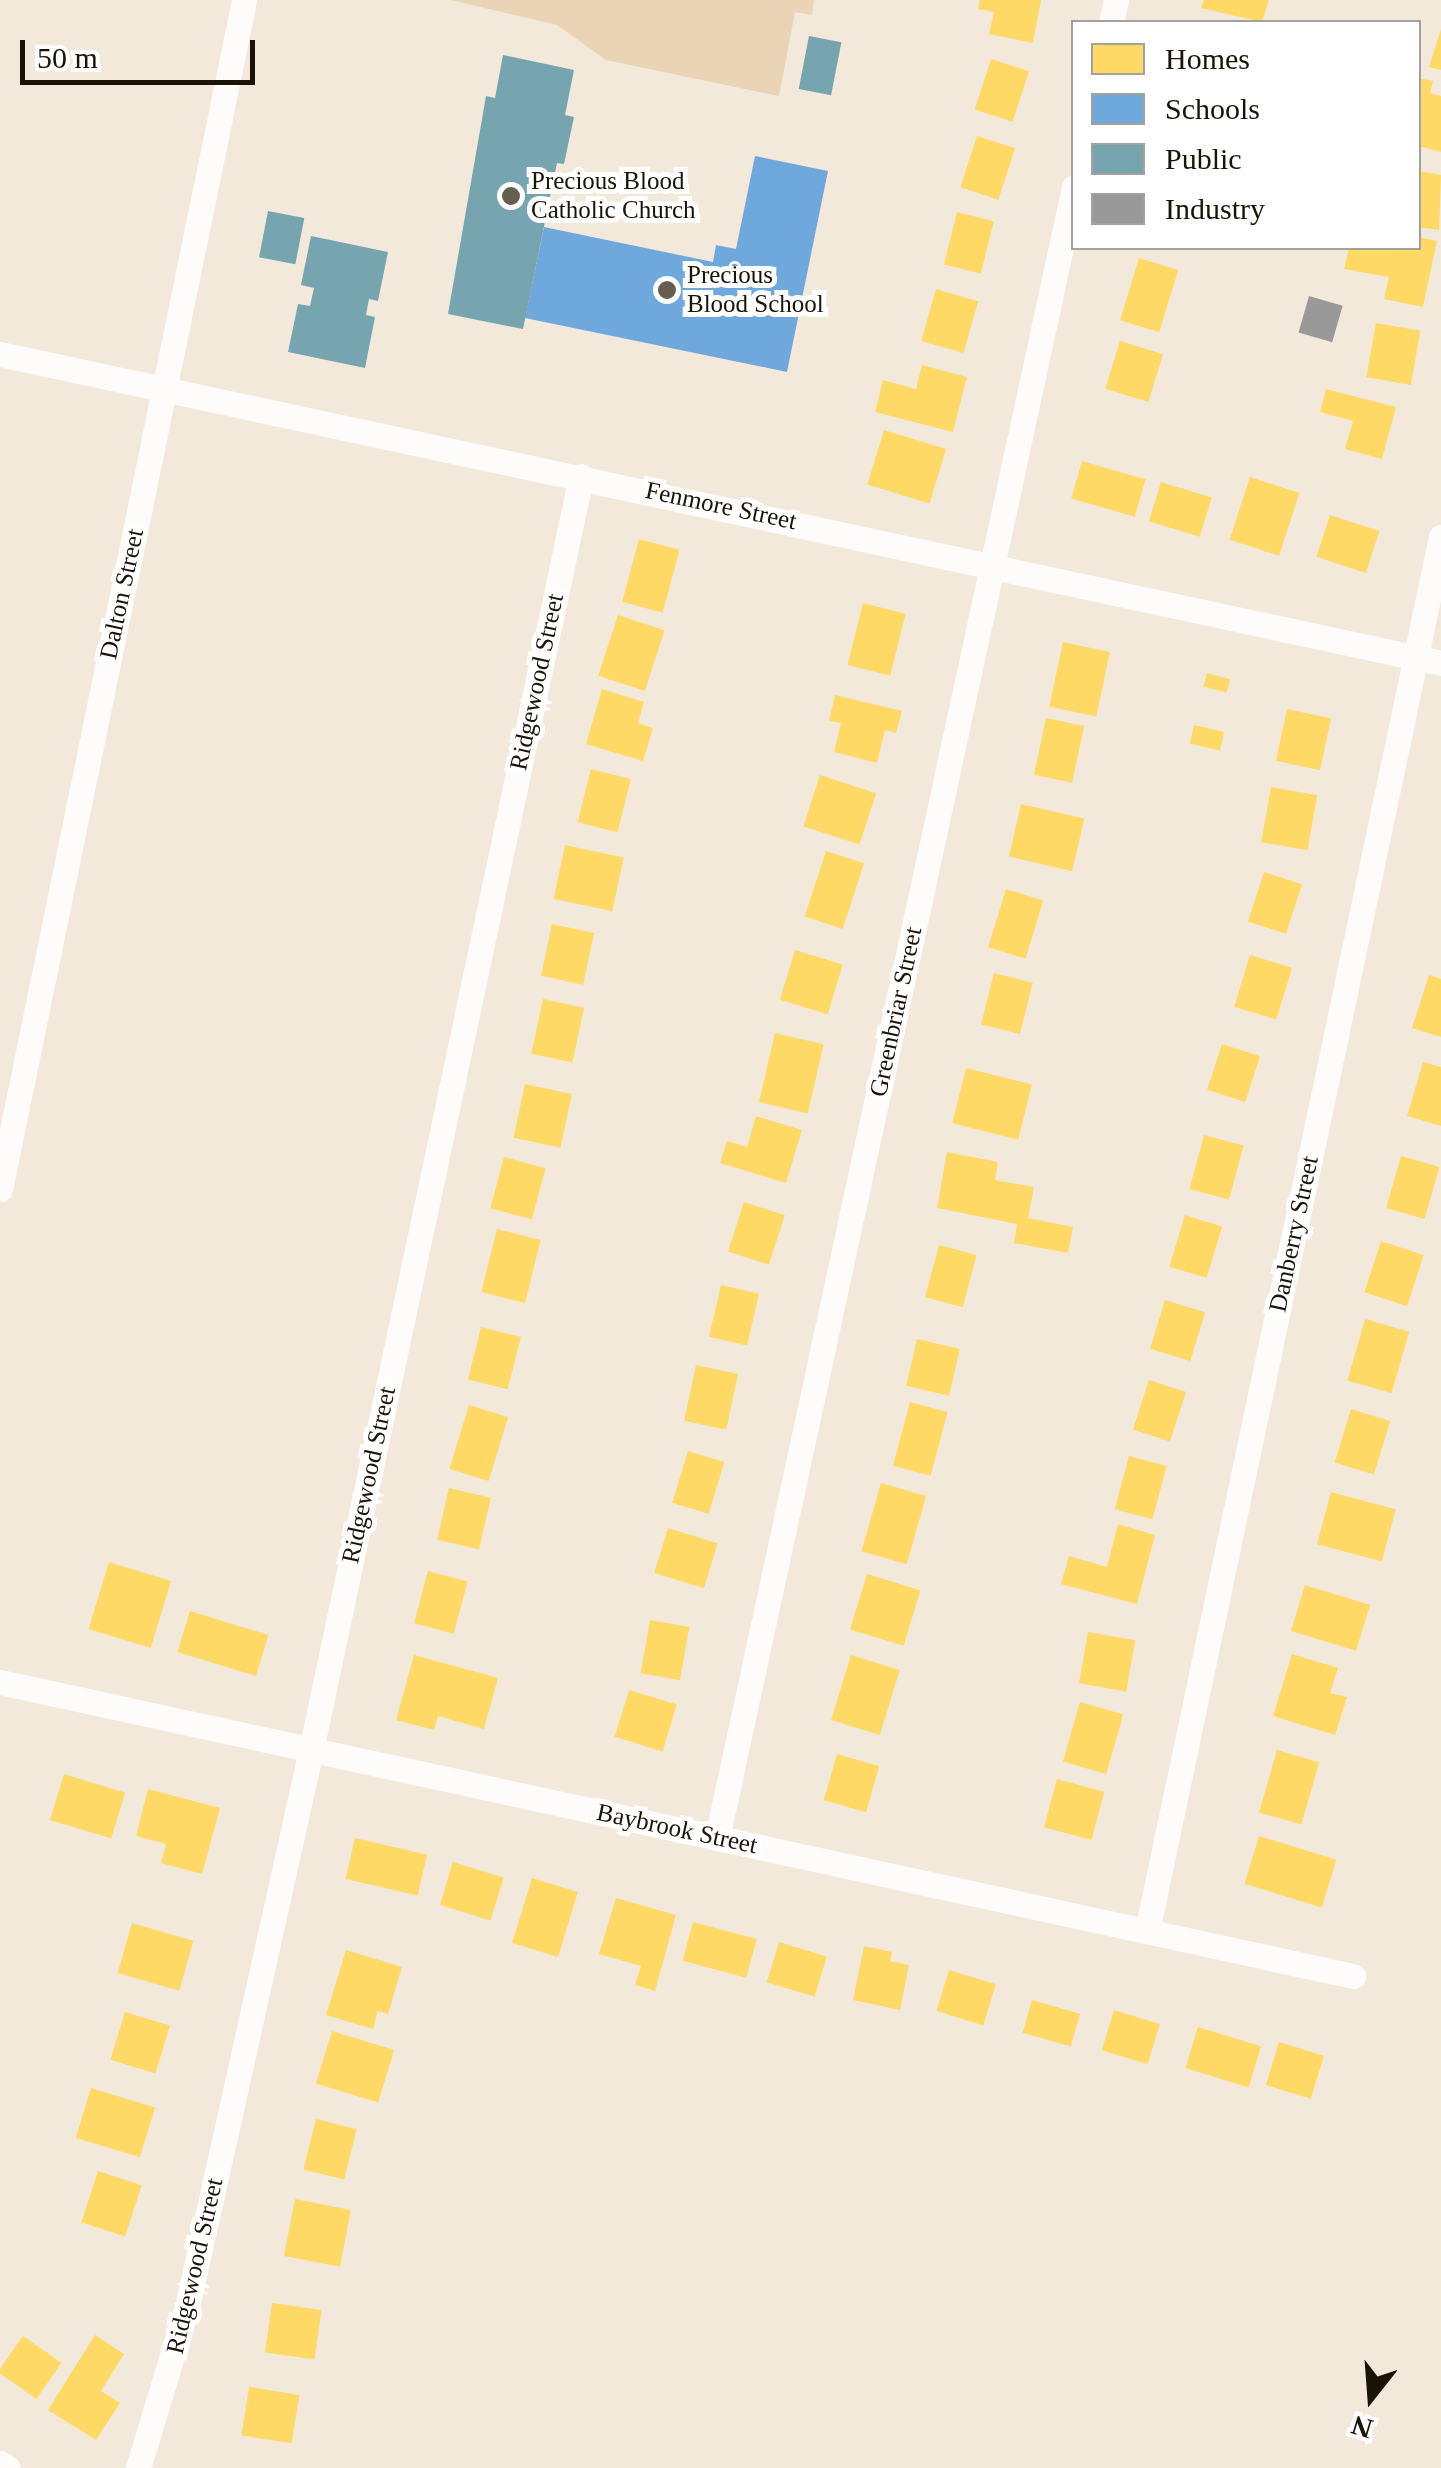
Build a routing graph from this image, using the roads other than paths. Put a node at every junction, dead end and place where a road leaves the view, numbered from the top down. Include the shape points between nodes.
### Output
1 (244, 0) edge
2 (1071, 199) edge
3 (0, 354) edge
4 (164, 389) junction
5 (581, 476) junction
6 (1441, 537) edge
7 (988, 562) junction
8 (1415, 657) junction
9 (1441, 663) edge
10 (0, 1189) edge
11 (0, 1682) edge
12 (311, 1750) junction
13 (717, 1838) junction
14 (1147, 1931) junction
15 (1353, 1976) dead end
16 (0, 2463) edge
17 (8, 2468) edge
18 (138, 2468) edge

1 - 4 street, Dalton Street
2 - 7 street, Greenbriar Street
3 - 4 street, Fenmore Street
4 - 5 street, Fenmore Street
4 - 10 street, Dalton Street
5 - 7 street, Fenmore Street
5 - 12 street, Ridgewood Street
6 - 8 street, Danberry Street
7 - 8 street, Fenmore Street
7 - 13 street, Greenbriar Street via 850,1239
8 - 9 street, Fenmore Street
8 - 14 street, Danberry Street
11 - 12 street, Baybrook Street
12 - 13 street, Baybrook Street
12 - 18 street, Ridgewood Street via 187,2307 158,2422
13 - 14 street, Baybrook Street
14 - 15 street, Baybrook Street
16 - 17 street

